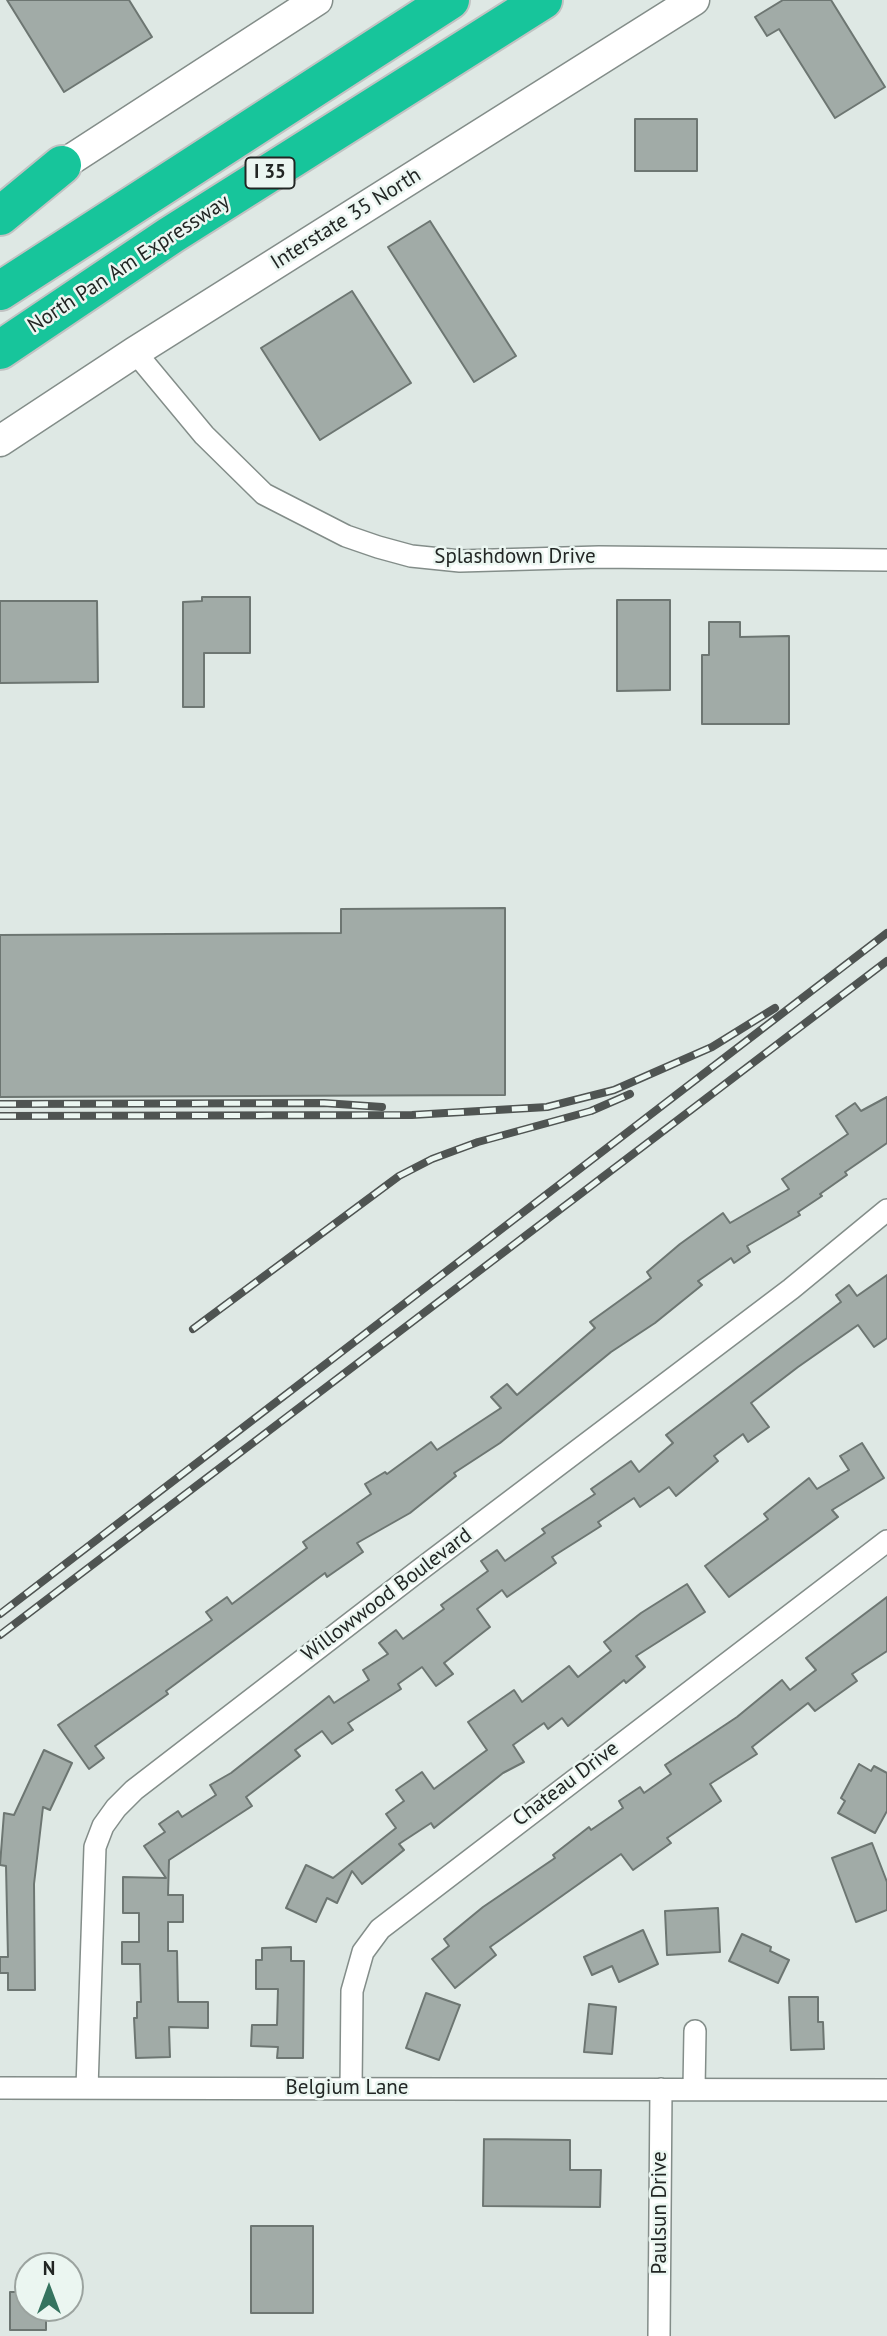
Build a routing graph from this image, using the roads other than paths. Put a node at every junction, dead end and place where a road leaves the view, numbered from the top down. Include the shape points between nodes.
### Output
1 (317, 0) edge
2 (450, 0) edge
3 (543, 0) edge
4 (694, 0) edge
5 (62, 166) junction
6 (0, 206) edge
7 (0, 216) edge
8 (0, 290) edge
9 (0, 350) edge
10 (135, 352) junction
11 (0, 441) edge
12 (887, 560) edge
13 (886, 1212) edge
14 (887, 1541) edge
15 (695, 2031) dead end
16 (0, 2088) edge
17 (87, 2088) junction
18 (351, 2088) junction
19 (661, 2089) junction
20 (694, 2089) junction
21 (887, 2090) edge
22 (659, 2336) edge

1 - 5 main road
2 - 8 highway, I 35
3 - 9 highway, North Pan Am Expressway / I 35
4 - 10 main road, Interstate 35 North
5 - 6 main road
5 - 7 highway
10 - 11 main road, Interstate 35 North
10 - 12 street, Splashdown Drive via 204,435 264,494 346,536 378,547 460,561 599,556
13 - 17 street, Willowwood Boulevard via 116,1808 95,1847
14 - 18 street, Chateau Drive via 380,1930 363,1952 352,1991
15 - 20 street
16 - 17 street, Belgium Lane
17 - 18 street, Belgium Lane
18 - 19 street, Belgium Lane
19 - 20 street, Belgium Lane
19 - 22 street, Paulsun Drive
20 - 21 street, Belgium Lane

